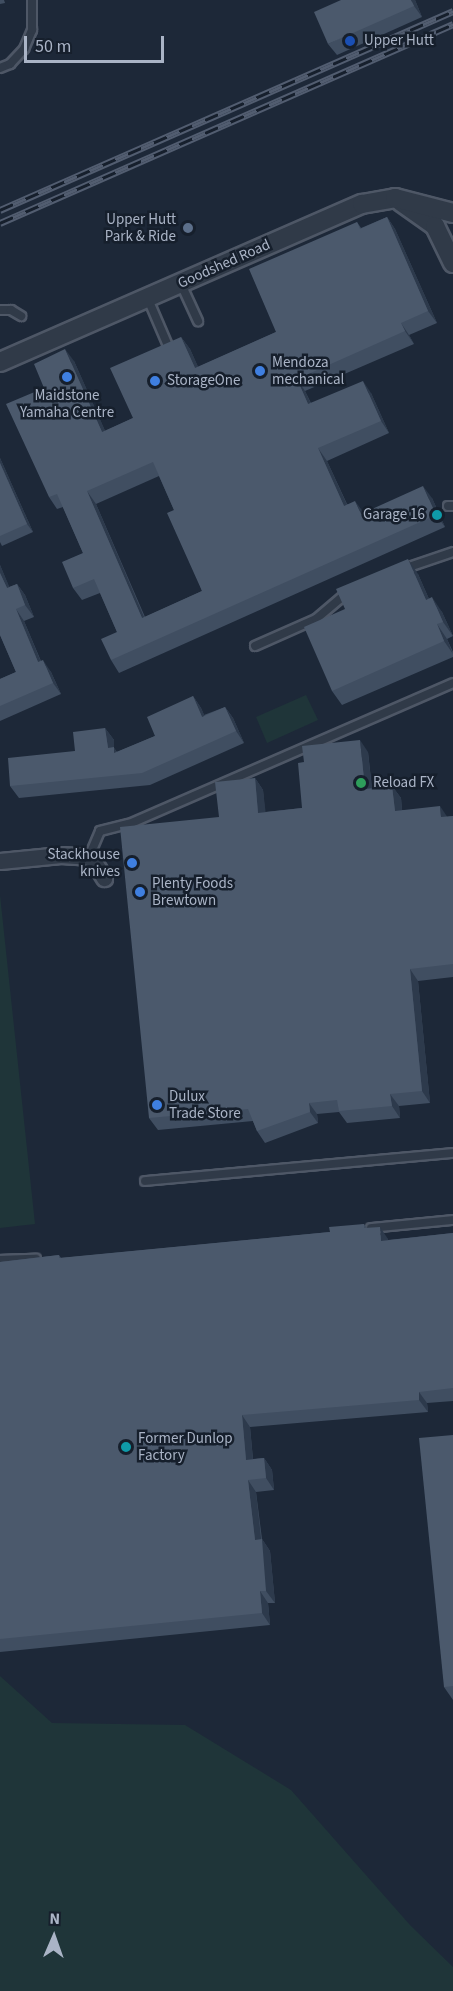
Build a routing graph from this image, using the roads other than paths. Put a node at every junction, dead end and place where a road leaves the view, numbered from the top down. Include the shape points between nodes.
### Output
1 (32, 0) edge
2 (0, 68) edge
3 (395, 198) junction
4 (453, 213) edge
5 (453, 263) edge
6 (180, 283) junction
7 (147, 297) junction
8 (1, 310) edge
9 (21, 316) dead end
10 (198, 321) dead end
11 (169, 348) edge
12 (0, 362) edge
13 (453, 552) edge
14 (393, 573) edge
15 (353, 591) edge
16 (255, 646) dead end
17 (453, 683) edge
18 (89, 857) junction
19 (0, 861) edge
20 (104, 878) dead end
21 (453, 1154) edge
22 (145, 1181) dead end
23 (453, 1220) edge
24 (359, 1229) edge
25 (0, 1260) edge
26 (44, 1260) edge

1 - 2 lane via 32,30 24,49 10,64
3 - 4 street, Goodshed Road
3 - 5 street via 435,226
3 - 6 street, Goodshed Road via 350,208
6 - 7 street, Goodshed Road
6 - 10 lane
7 - 11 lane
7 - 12 street, Goodshed Road
8 - 9 lane
13 - 14 lane
15 - 16 lane via 337,598 316,619
17 - 18 lane via 129,824 100,831
18 - 19 street via 61,855
18 - 20 street via 100,866
21 - 22 lane
23 - 24 lane
25 - 26 lane

